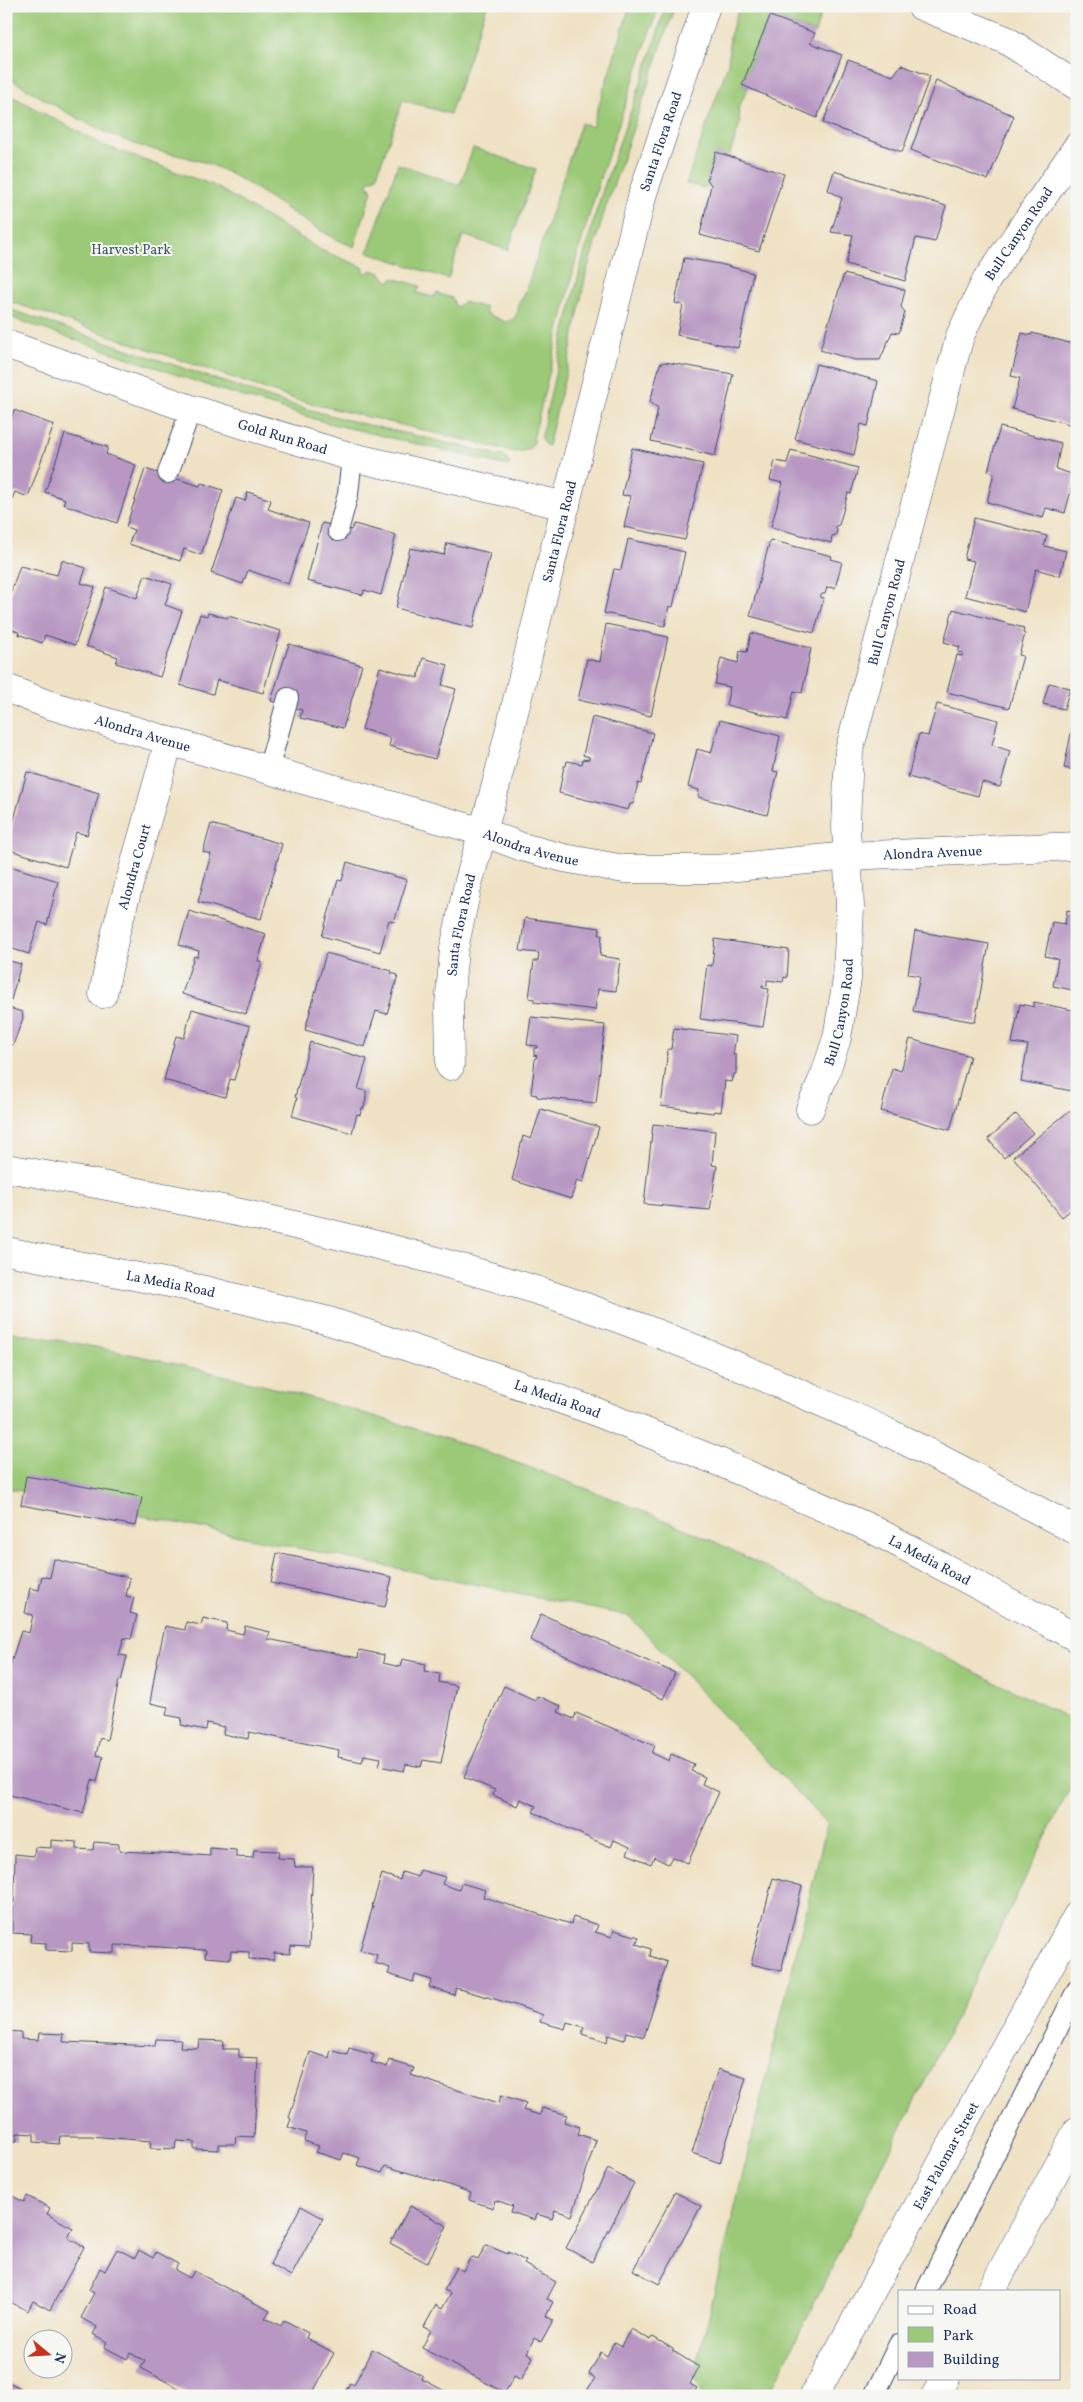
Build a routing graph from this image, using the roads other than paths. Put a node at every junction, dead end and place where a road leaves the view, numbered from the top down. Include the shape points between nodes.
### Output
1 (706, 6) edge
2 (921, 6) edge
3 (1077, 86) edge
4 (1077, 147) edge
5 (6, 344) edge
6 (191, 409) junction
7 (352, 457) junction
8 (168, 473) dead end
9 (566, 506) junction
10 (338, 531) dead end
11 (6, 688) edge
12 (288, 698) dead end
13 (169, 741) junction
14 (268, 770) junction
15 (483, 832) junction
16 (1077, 846) edge
17 (848, 856) junction
18 (103, 994) dead end
19 (450, 1066) dead end
20 (810, 1109) dead end
21 (6, 1168) edge
22 (6, 1251) edge
23 (1077, 1530) edge
24 (1077, 1638) edge
25 (1077, 1916) edge
26 (1077, 1990) edge
27 (1077, 2130) edge
28 (927, 2290) edge
29 (992, 2290) edge
30 (898, 2346) edge
31 (944, 2380) edge
32 (814, 2396) edge
33 (874, 2396) edge
34 (936, 2396) edge

1 - 9 street, Santa Flora Road via 643,193
2 - 3 street via 1006,40
4 - 17 street, Bull Canyon Road via 986,281 960,336 849,751
5 - 6 street, Gold Run Road
6 - 7 street, Gold Run Road
6 - 8 lane
7 - 9 street, Gold Run Road
7 - 10 lane via 348,494
9 - 15 street, Santa Flora Road
11 - 13 street, Alondra Avenue via 47,704
12 - 14 lane
13 - 14 street, Alondra Avenue
13 - 18 street, Alondra Court via 116,931
14 - 15 street, Alondra Avenue
15 - 17 street, Alondra Avenue via 522,847 624,869 717,869
15 - 19 street, Santa Flora Road via 454,948 449,1006
16 - 17 street, Alondra Avenue
17 - 20 street, Bull Canyon Road via 850,958 843,1010 825,1074
21 - 23 street via 131,1189 283,1222 547,1294 745,1369 888,1432
22 - 24 street, La Media Road via 205,1290 329,1321 594,1411 870,1528
25 - 32 street, East Palomar Street
26 - 28 lane
27 - 29 street
30 - 33 lane
31 - 34 street

